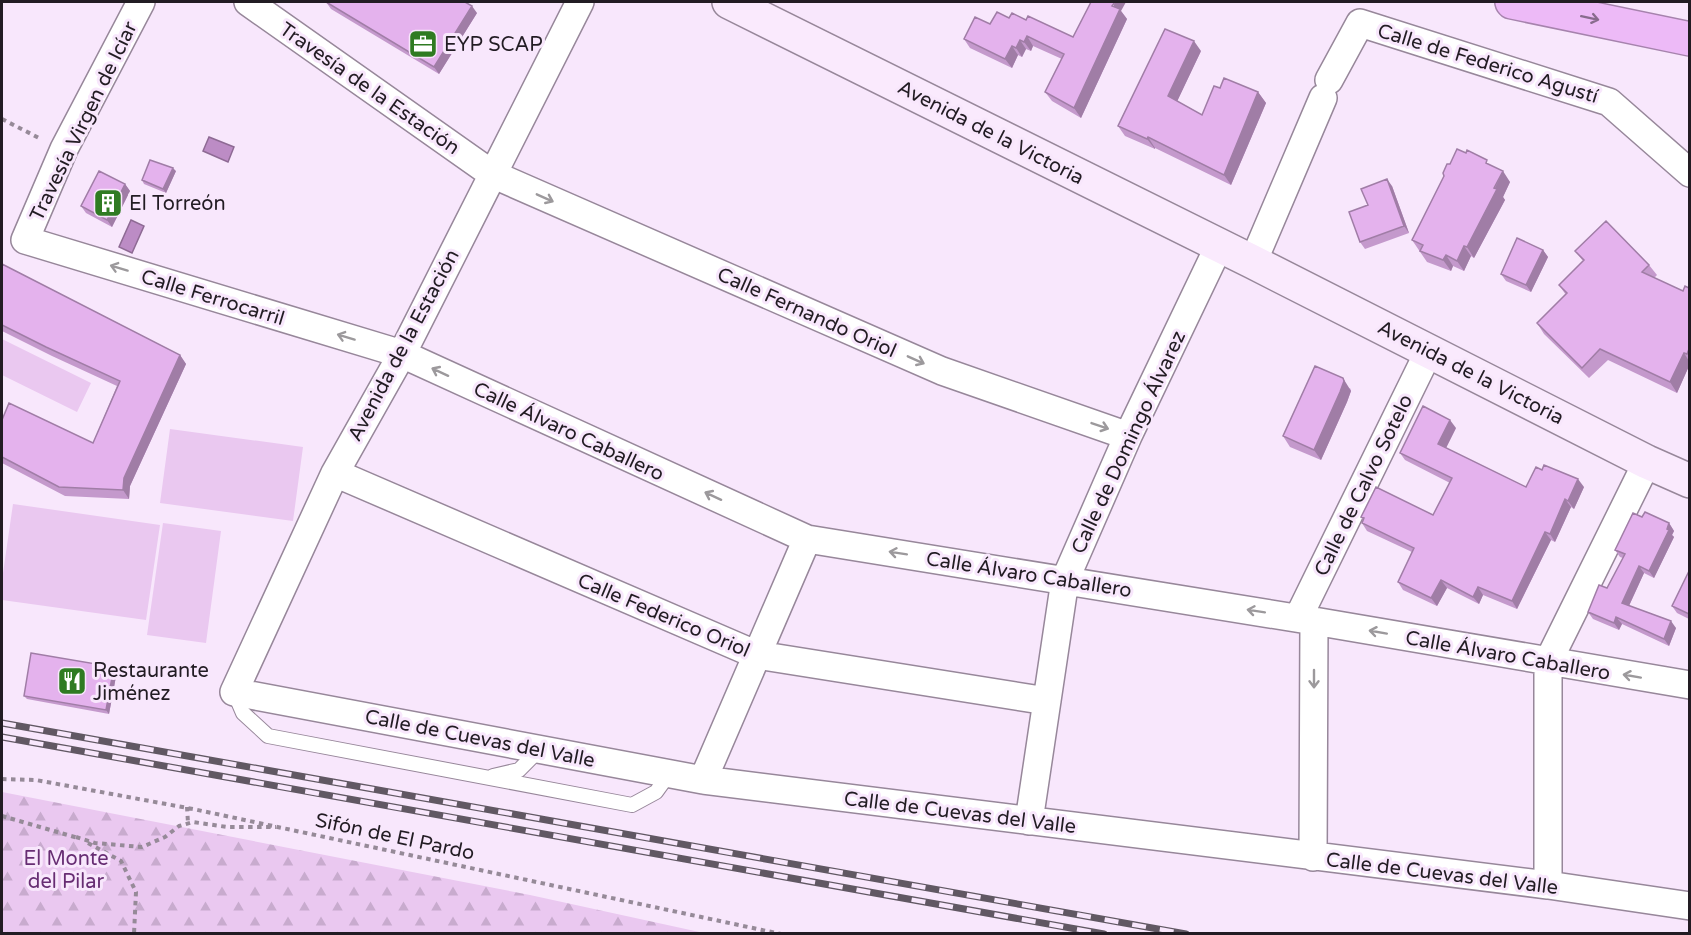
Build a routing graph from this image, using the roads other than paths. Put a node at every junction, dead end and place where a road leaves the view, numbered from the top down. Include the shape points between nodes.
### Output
1 (141, 2) edge
2 (248, 2) edge
3 (580, 2) edge
4 (729, 2) edge
5 (1512, 2) edge
6 (1689, 39) edge
7 (1689, 173) edge
8 (492, 174) junction
9 (25, 240) joint
10 (1219, 246) junction
11 (1253, 262) junction
12 (1429, 351) junction
13 (402, 354) junction
14 (1128, 436) junction
15 (1647, 462) junction
16 (335, 472) junction
17 (1689, 481) edge
18 (807, 539) junction
19 (1065, 580) junction
20 (1306, 620) junction
21 (757, 655) junction
22 (1548, 662) junction
23 (1689, 686) edge
24 (234, 692) junction
25 (1047, 701) junction
26 (540, 749) junction
27 (669, 774) junction
28 (485, 777) junction
29 (703, 780) junction
30 (1029, 821) junction
31 (1313, 857) junction
32 (1548, 885) junction
33 (1689, 906) edge

1 - 9 street, Travesía Virgen de Icíar via 64,149
2 - 8 street, Travesía de la Estación
3 - 8 street, Avenida de la Estación
4 - 10 street, Avenida de la Victoria
5 -> 6 highway
7 - 11 street, Calle de Federico Agustí via 1609,102 1360,23 1326,89
8 - 13 street, Avenida de la Estación
8 -> 14 street, Calle Fernando Oriol via 942,371
13 -> 9 street, Calle Ferrocarril
10 - 11 street, Avenida de la Victoria
10 - 14 street, Calle de Domingo Álvarez
11 - 12 street, Avenida de la Victoria
12 - 15 street, Avenida de la Victoria
12 - 20 street, Calle de Calvo Sotelo
13 - 16 street, Avenida de la Estación
18 -> 13 street, Calle Álvaro Caballero
14 - 19 street, Calle de Domingo Álvarez
15 - 17 street, Avenida de la Victoria
15 - 22 street
16 - 21 street, Calle Federico Oriol
16 - 24 street, Avenida de la Estación
19 -> 18 street, Calle Álvaro Caballero
18 - 21 street
20 -> 19 street, Calle Álvaro Caballero
19 - 25 street, Calle de Domingo Álvarez
22 -> 20 street, Calle Álvaro Caballero
20 -> 31 street, Calle de Calvo Sotelo
21 - 25 street, Calle Federico Oriol
21 - 29 street
23 -> 22 street, Calle Álvaro Caballero
22 - 32 street
24 - 26 street, Calle de Cuevas del Valle
24 - 28 lane via 243,713 268,736
25 - 30 street, Calle de Domingo Álvarez
26 - 27 street, Calle de Cuevas del Valle
26 - 28 lane via 519,770
27 - 28 lane via 656,792 632,805
27 - 29 street, Calle de Cuevas del Valle
29 - 30 street, Calle de Cuevas del Valle
30 - 31 street, Calle de Cuevas del Valle
31 - 32 street, Calle de Cuevas del Valle
32 - 33 street, Calle de Cuevas del Valle

